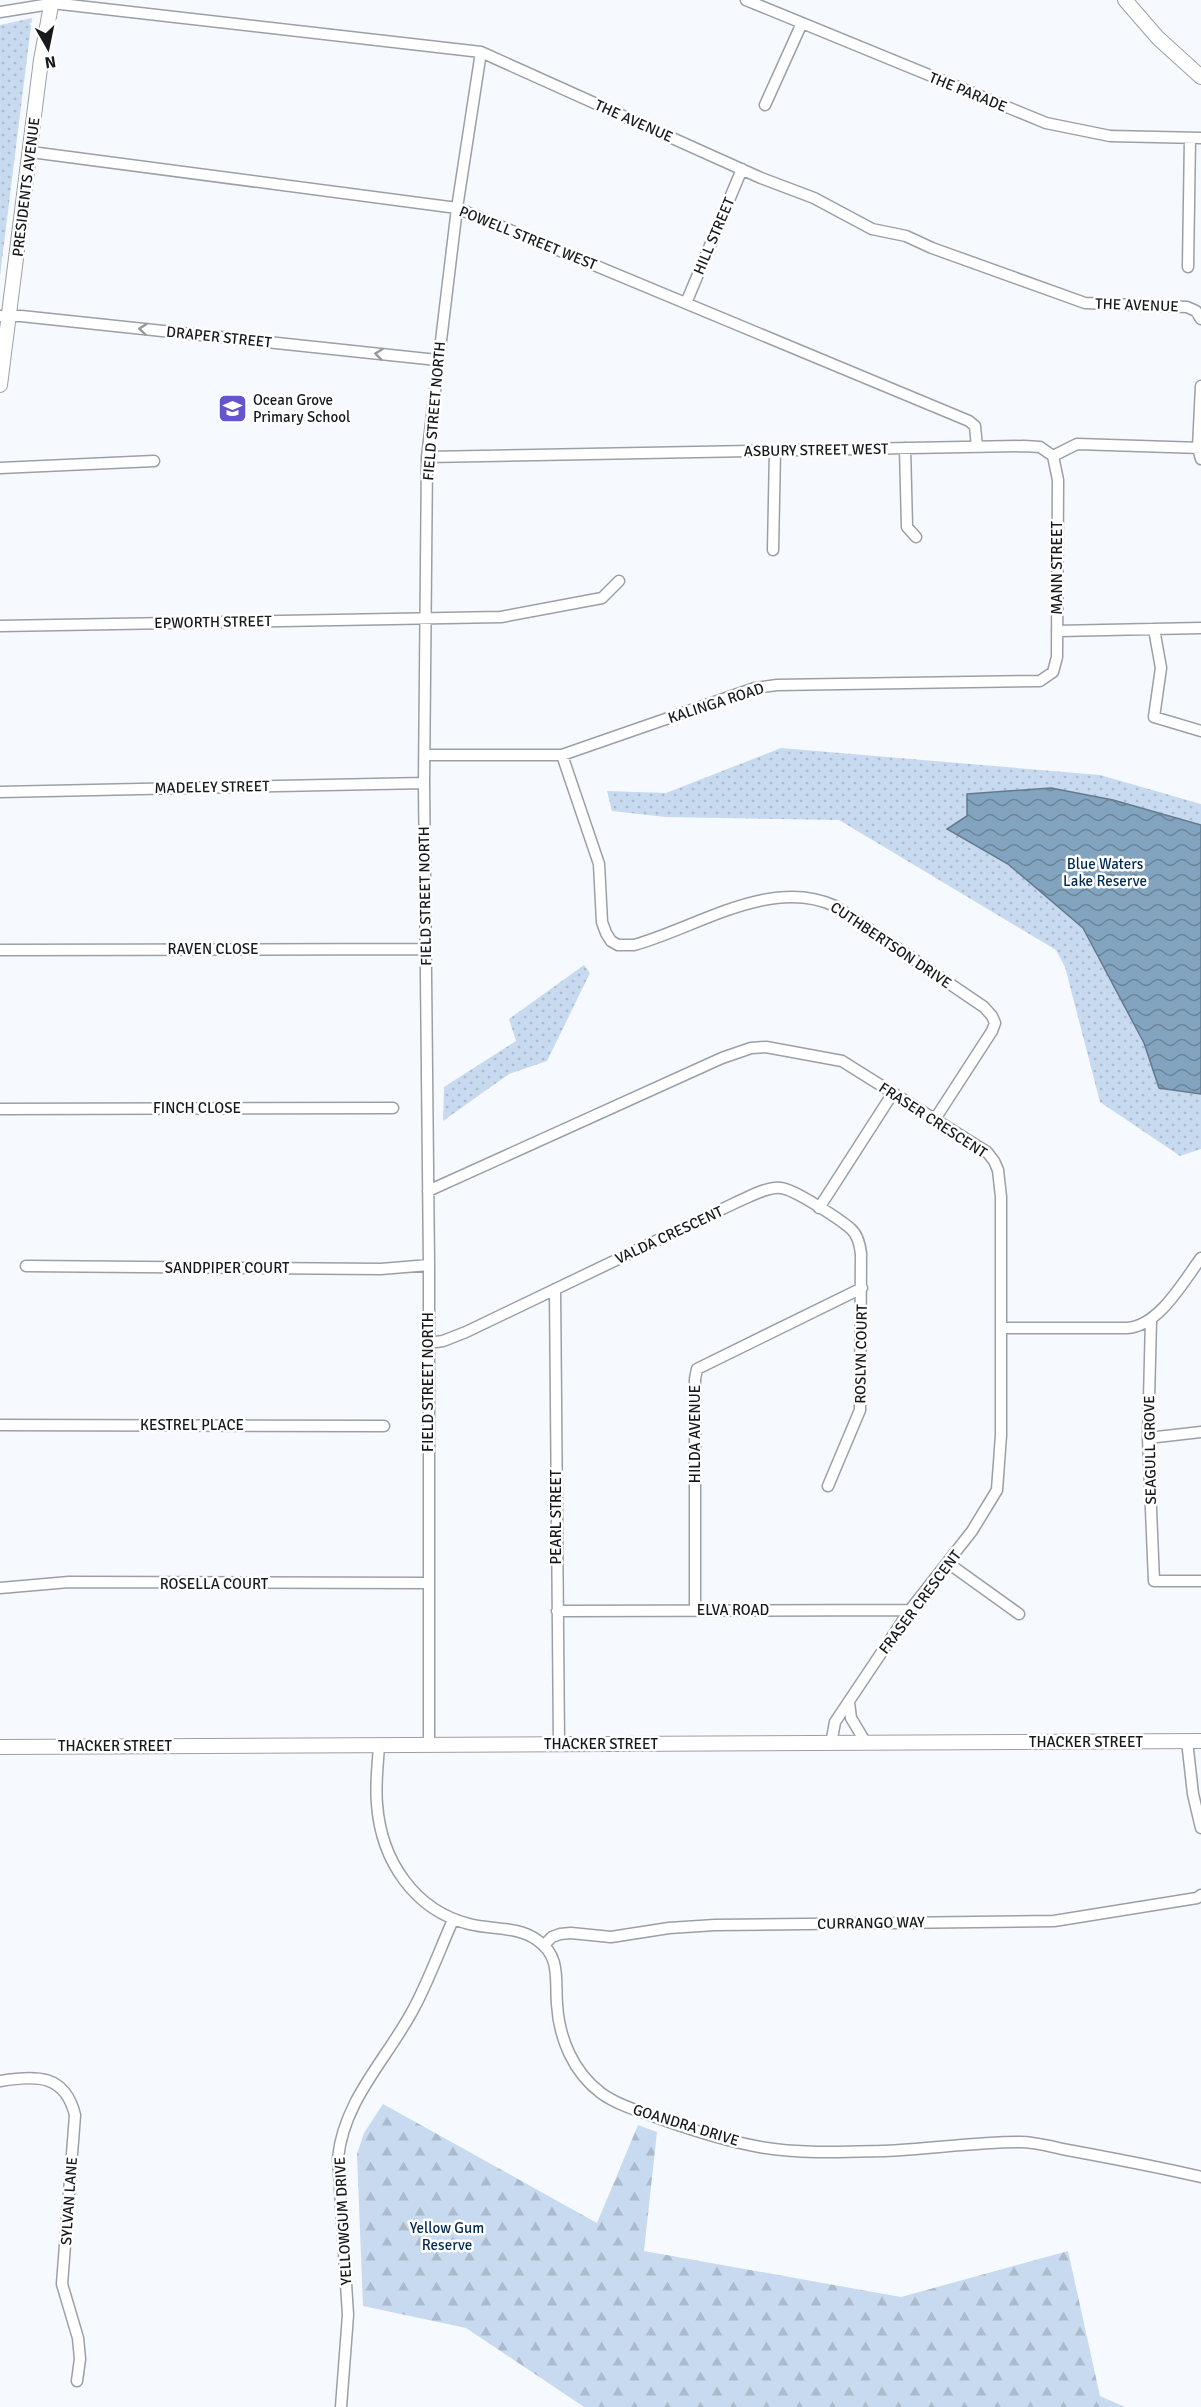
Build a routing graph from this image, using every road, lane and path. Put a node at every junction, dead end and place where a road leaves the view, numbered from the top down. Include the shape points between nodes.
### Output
1 (746, 0) edge
2 (1125, 0) edge
3 (48, 2) edge
4 (0, 12) edge
5 (802, 23) junction
6 (481, 52) junction
7 (1201, 76) edge
8 (765, 105) dead end
9 (1196, 138) edge
10 (31, 152) junction
11 (742, 169) junction
12 (456, 208) junction
13 (1188, 267) dead end
14 (686, 303) junction
15 (4, 315) edge
16 (1199, 315) edge
17 (437, 360) junction
18 (0, 385) edge
19 (1201, 386) edge
20 (977, 447) junction
21 (905, 448) junction
22 (775, 451) junction
23 (1200, 452) edge
24 (1053, 456) junction
25 (427, 457) junction
26 (154, 461) dead end
27 (0, 468) edge
28 (916, 537) dead end
29 (773, 550) dead end
30 (619, 581) dead end
31 (426, 618) junction
32 (0, 626) edge
33 (1201, 628) edge
34 (1154, 629) junction
35 (1057, 631) junction
36 (1048, 677) joint
37 (1201, 730) edge
38 (425, 755) junction
39 (562, 755) junction
40 (424, 783) junction
41 (0, 792) edge
42 (426, 949) junction
43 (0, 950) edge
44 (893, 1093) junction
45 (393, 1108) dead end
46 (0, 1109) edge
47 (935, 1119) junction
48 (428, 1191) junction
49 (819, 1208) junction
50 (1201, 1258) edge
51 (429, 1265) junction
52 (26, 1266) dead end
53 (862, 1288) junction
54 (555, 1289) junction
55 (1151, 1320) junction
56 (1001, 1328) junction
57 (429, 1343) junction
58 (0, 1425) edge
59 (384, 1426) dead end
60 (1201, 1432) edge
61 (1148, 1438) junction
62 (828, 1486) dead end
63 (948, 1563) junction
64 (1201, 1581) edge
65 (428, 1583) junction
66 (0, 1588) edge
67 (694, 1610) junction
68 (910, 1610) junction
69 (557, 1611) junction
70 (1019, 1614) dead end
71 (849, 1702) junction
72 (1194, 1741) edge
73 (866, 1743) junction
74 (429, 1744) junction
75 (559, 1744) junction
76 (831, 1744) junction
77 (379, 1745) junction
78 (0, 1747) edge
79 (1201, 1828) edge
80 (1201, 1895) edge
81 (453, 1920) junction
82 (544, 1945) junction
83 (0, 2081) edge
84 (1201, 2177) edge
85 (77, 2381) dead end
86 (340, 2407) edge

1 - 5 street, THE PARADE
2 - 7 street via 1158,38
3 - 4 street, THE AVENUE
3 - 6 street, THE AVENUE
3 - 10 street, PRESIDENTS AVENUE
5 - 8 street
5 - 9 street, THE PARADE via 1046,123 1110,135
6 - 11 street, THE AVENUE
6 - 12 street, FIELD STREET NORTH
9 - 13 street
10 - 12 street, POWELL STREET WEST
10 - 15 street, PRESIDENTS AVENUE
11 - 14 street, HILL STREET
11 - 16 street, THE AVENUE via 814,198 872,229 906,236 1085,303 1187,307
12 - 14 street, POWELL STREET WEST
12 - 17 street, FIELD STREET NORTH
14 - 20 street, POWELL STREET WEST via 969,421 975,426
17 -> 15 street, DRAPER STREET
15 - 18 street, PRESIDENTS AVENUE
17 - 25 street, FIELD STREET NORTH
19 - 23 street
20 - 21 street, ASBURY STREET WEST
20 - 24 street, ASBURY STREET WEST via 1040,447
21 - 22 street, ASBURY STREET WEST
21 - 28 street via 907,527
22 - 25 street, ASBURY STREET WEST
22 - 29 street
23 - 24 street via 1077,444
24 - 35 street, MANN STREET via 1058,480
25 - 31 street, FIELD STREET NORTH
26 - 27 street
30 - 31 street, EPWORTH STREET via 602,598 501,617
31 - 32 street, EPWORTH STREET
31 - 38 street, FIELD STREET NORTH
33 - 34 street
34 - 35 street
34 - 37 street via 1161,668 1154,717
35 - 36 street, MANN STREET via 1056,666
36 - 39 street, KALINGA ROAD via 1031,682 798,684 755,688
38 - 39 street, KALINGA ROAD
38 - 40 street, FIELD STREET NORTH
39 - 47 street, CUTHBERTSON DRIVE via 599,864 602,922 611,941 634,945 741,905 788,897 819,898 984,1007 995,1023 992,1031
40 - 41 street, MADELEY STREET
40 - 42 street, FIELD STREET NORTH
42 - 43 street, RAVEN CLOSE
42 - 48 street, FIELD STREET NORTH
44 - 47 street, FRASER CRESCENT
44 - 48 street, FRASER CRESCENT via 842,1061 781,1048 752,1048
44 - 49 street
45 - 46 street, FINCH CLOSE
47 - 56 street, FRASER CRESCENT via 987,1152 998,1170
48 - 51 street, FIELD STREET NORTH
49 - 53 street, VALDA CRESCENT via 856,1236
49 - 54 street, VALDA CRESCENT via 781,1187 766,1190
50 - 55 street
51 - 52 street, SANDPIPER COURT via 381,1269
51 - 57 street, FIELD STREET NORTH
53 - 62 street, ROSLYN COURT via 860,1410
53 - 67 street, HILDA AVENUE via 697,1369
54 - 57 street, VALDA CRESCENT via 454,1338
54 - 69 street, PEARL STREET
55 - 56 street via 1143,1326 1127,1328
55 - 61 street, SEAGULL GROVE
56 - 63 street, FRASER CRESCENT via 996,1490 992,1502
57 - 65 street, FIELD STREET NORTH
58 - 59 street, KESTREL PLACE
60 - 61 street
61 - 64 street, SEAGULL GROVE via 1154,1581
63 - 68 street, FRASER CRESCENT
63 - 70 street
65 - 66 street, ROSELLA COURT via 69,1582
65 - 74 street, FIELD STREET NORTH
67 - 68 street, ELVA ROAD
67 - 69 street, ELVA ROAD
68 - 71 street, FRASER CRESCENT
69 - 75 street, PEARL STREET
71 - 73 street via 851,1718
71 - 76 street, FRASER CRESCENT via 835,1722
72 - 73 street, THACKER STREET
72 - 79 street via 1193,1794
73 - 76 street, THACKER STREET
74 - 75 street, THACKER STREET
74 - 77 street, THACKER STREET
75 - 76 street, THACKER STREET
77 - 78 street, THACKER STREET
77 - 81 street via 376,1802 388,1855 421,1900
80 - 82 street, CURRANGO WAY via 1146,1908 1054,1921 714,1925 611,1937 560,1934
81 - 82 street via 524,1932
81 - 86 street, YELLOWGUM DRIVE via 415,2008 351,2107 341,2133 338,2158 348,2315
82 - 84 street, GOANDRA DRIVE via 558,1974 557,2002 563,2039 585,2080 620,2104 677,2125 759,2147 801,2151 883,2151 1023,2142
83 - 85 street, SYLVAN LANE via 48,2079 71,2100 75,2115 62,2284 78,2338

